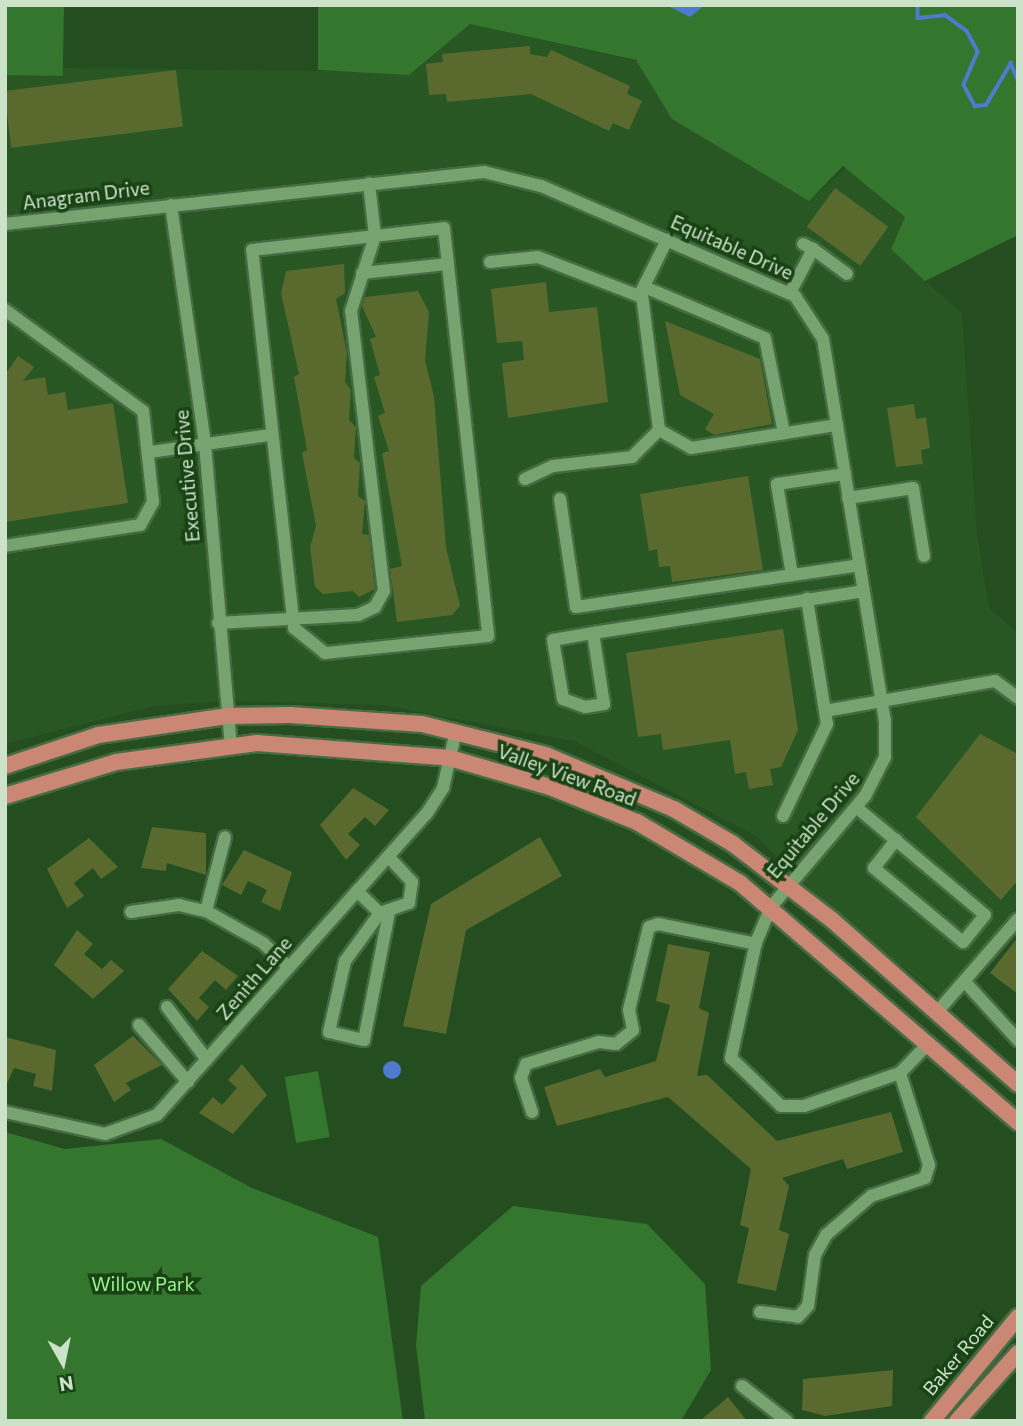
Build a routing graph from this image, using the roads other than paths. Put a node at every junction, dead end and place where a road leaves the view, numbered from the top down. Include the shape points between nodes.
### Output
1 (369, 183) junction
2 (171, 205) junction
3 (5, 224) edge
4 (375, 236) junction
5 (667, 240) junction
6 (490, 262) dead end
7 (447, 264) junction
8 (362, 273) junction
9 (847, 274) dead end
10 (645, 291) junction
11 (790, 293) junction
12 (5, 310) edge
13 (837, 425) junction
14 (659, 430) junction
15 (784, 433) junction
16 (270, 435) junction
17 (205, 444) junction
18 (150, 452) junction
19 (845, 474) junction
20 (525, 479) dead end
21 (848, 498) junction
22 (560, 499) dead end
23 (5, 546) edge
24 (924, 556) dead end
25 (859, 565) junction
26 (792, 575) junction
27 (863, 591) junction
28 (807, 599) junction
29 (293, 621) junction
30 (218, 623) junction
31 (593, 633) junction
32 (1018, 698) edge
33 (881, 701) junction
34 (825, 711) junction
35 (229, 716) junction
36 (456, 732) junction
37 (231, 745) junction
38 (450, 758) junction
39 (5, 766) edge
40 (5, 796) edge
41 (856, 807) junction
42 (783, 816) dead end
43 (225, 837) dead end
44 (896, 840) junction
45 (388, 856) junction
46 (788, 885) junction
47 (357, 891) junction
48 (771, 907) junction
49 (206, 911) junction
50 (131, 912) dead end
51 (385, 913) junction
52 (1018, 919) edge
53 (756, 944) junction
54 (289, 967) junction
55 (965, 982) junction
56 (167, 1007) dead end
57 (937, 1012) junction
58 (139, 1025) dead end
59 (1018, 1040) edge
60 (929, 1043) junction
61 (208, 1060) junction
62 (900, 1073) junction
63 (188, 1082) junction
64 (1018, 1084) edge
65 (5, 1112) edge
66 (532, 1112) dead end
67 (1018, 1122) edge
68 (760, 1312) dead end
69 (1018, 1317) edge
70 (1018, 1353) edge
71 (742, 1386) dead end
72 (787, 1421) edge
73 (932, 1421) edge
74 (957, 1421) edge

1 - 2 street, Equitable Drive
1 - 4 street
1 - 5 street, Equitable Drive via 453,173 513,177
2 - 3 street, Anagram Drive
2 - 17 street, Executive Drive
4 - 7 street via 444,228
4 - 8 street
4 - 16 street via 252,250
5 - 10 street
5 - 11 street, Equitable Drive
6 - 10 street via 538,257
7 - 8 street
7 - 29 street via 488,636 325,653
8 - 29 street via 351,311 384,591 365,613
9 - 11 street via 808,246
10 - 14 street
10 - 15 street via 765,338
11 - 13 street, Equitable Drive via 807,308 823,339
12 - 18 street via 143,411
13 - 15 street
13 - 19 street, Equitable Drive
14 - 15 street via 691,448
14 - 20 street via 632,457 553,466
16 - 17 street
16 - 29 street
17 - 18 street
17 - 30 street, Executive Drive
18 - 23 street via 153,502 140,525
19 - 21 street, Equitable Drive
19 - 26 street via 777,484
21 - 24 street via 914,488
21 - 25 street, Equitable Drive
22 - 26 street via 576,607
25 - 26 street
25 - 27 street, Equitable Drive
27 - 28 street
27 - 33 street, Equitable Drive
28 - 31 street
28 - 34 street
29 - 30 street
30 - 35 street, Executive Drive
31 - 31 street via 604,704 585,707 563,699 553,640
32 - 33 street via 995,681
33 - 34 street
33 - 41 street, Equitable Drive via 885,757
34 - 42 street via 827,724
35 - 36 main road, Valley View Road via 352,716
35 - 37 street, Executive Drive
35 - 39 main road, Valley View Road via 99,735
36 - 38 street, Zenith Lane
36 - 46 main road, Valley View Road via 546,755 674,809
37 - 38 main road, Valley View Road via 305,742
37 - 40 main road, Valley View Road via 116,762
38 - 45 street, Zenith Lane via 437,800
38 - 48 main road, Valley View Road via 637,822
41 - 44 street
41 - 46 street, Equitable Drive
43 - 49 street
44 - 44 street via 874,867 963,942 985,915
45 - 47 street, Zenith Lane
45 - 51 street via 410,876 413,889 409,903
46 - 48 street, Equitable Drive
46 - 57 main road, Valley View Road
47 - 51 street
47 - 54 street, Zenith Lane
48 - 53 street, Equitable Drive
48 - 60 main road, Valley View Road
49 - 50 street via 179,905
49 - 54 street via 263,943
51 - 51 street via 345,961 329,1032 364,1040
52 - 55 street
53 - 62 street, Equitable Drive via 731,1058 737,1067 781,1106 804,1106
53 - 66 street via 658,924 649,927 629,1010 633,1030 615,1044 599,1042 526,1064 522,1078
54 - 61 street, Zenith Lane
55 - 57 street
55 - 59 street
56 - 61 street
57 - 64 main road, Valley View Road
58 - 63 street
60 - 62 street
60 - 67 main road, Valley View Road
61 - 63 street, Zenith Lane
62 - 68 street via 929,1165 925,1178 871,1196 826,1235 815,1255 808,1306 798,1317
63 - 65 street, Zenith Lane via 157,1115 105,1134
69 - 73 main road, Baker Road
70 - 74 main road
71 - 72 street

